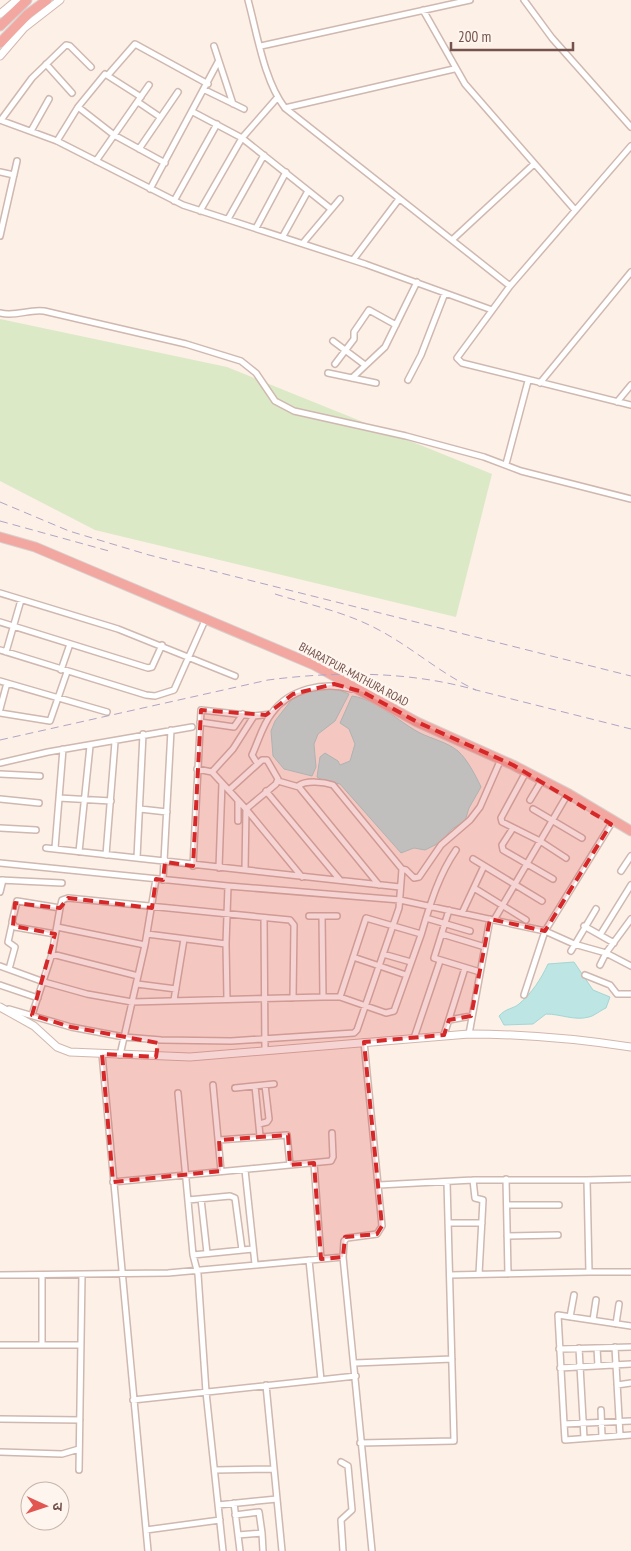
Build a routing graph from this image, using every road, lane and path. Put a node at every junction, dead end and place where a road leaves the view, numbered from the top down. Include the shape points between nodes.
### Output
1 (17, 0) edge
2 (27, 0) edge
3 (47, 0) edge
4 (60, 0) edge
5 (248, 0) edge
6 (470, 0) edge
7 (524, 0) edge
8 (422, 10) junction
9 (0, 13) edge
10 (0, 26) edge
11 (0, 43) edge
12 (214, 46) dead end
13 (261, 46) junction
14 (0, 56) edge
15 (218, 62) junction
16 (46, 64) junction
17 (91, 67) dead end
18 (454, 69) junction
19 (108, 74) junction
20 (208, 84) junction
21 (149, 85) dead end
22 (205, 90) junction
23 (178, 92) dead end
24 (72, 93) dead end
25 (277, 98) junction
26 (49, 99) dead end
27 (139, 100) junction
28 (233, 104) junction
29 (78, 106) junction
30 (285, 108) junction
31 (244, 109) dead end
32 (193, 112) junction
33 (160, 117) junction
34 (1, 120) edge
35 (217, 124) junction
36 (631, 127) edge
37 (31, 131) junction
38 (114, 135) junction
39 (242, 138) junction
40 (57, 140) junction
41 (631, 146) edge
42 (139, 149) junction
43 (264, 156) junction
44 (16, 161) dead end
45 (96, 161) junction
46 (165, 163) junction
47 (534, 164) junction
48 (0, 172) edge
49 (286, 172) junction
50 (14, 175) junction
51 (150, 189) junction
52 (308, 191) junction
53 (340, 199) dead end
54 (399, 199) junction
55 (174, 201) junction
56 (0, 209) edge
57 (331, 210) junction
58 (575, 210) junction
59 (6, 211) junction
60 (200, 211) junction
61 (228, 219) junction
62 (256, 228) junction
63 (0, 236) edge
64 (283, 236) junction
65 (452, 240) junction
66 (303, 243) junction
67 (353, 260) junction
68 (631, 272) edge
69 (417, 282) junction
70 (510, 286) junction
71 (444, 293) junction
72 (492, 310) junction
73 (0, 313) edge
74 (396, 325) junction
75 (333, 341) dead end
76 (346, 350) junction
77 (335, 364) dead end
78 (366, 365) junction
79 (328, 373) dead end
80 (352, 378) junction
81 (408, 380) dead end
82 (528, 381) junction
83 (376, 383) dead end
84 (540, 383) junction
85 (631, 385) edge
86 (617, 402) junction
87 (631, 405) edge
88 (506, 464) junction
89 (631, 499) edge
90 (0, 537) edge
91 (0, 593) edge
92 (21, 600) junction
93 (206, 618) junction
94 (0, 622) edge
95 (13, 626) junction
96 (70, 644) junction
97 (162, 645) junction
98 (3, 651) edge
99 (188, 656) junction
100 (61, 670) junction
101 (67, 672) junction
102 (234, 676) dead end
103 (0, 681) edge
104 (7, 683) junction
105 (363, 692) junction
106 (57, 698) junction
107 (0, 709) edge
108 (107, 712) dead end
109 (0, 713) edge
110 (243, 714) junction
111 (271, 714) junction
112 (254, 716) junction
113 (200, 722) junction
114 (192, 727) dead end
115 (171, 730) junction
116 (144, 734) junction
117 (115, 742) junction
118 (90, 746) junction
119 (63, 749) junction
120 (501, 759) junction
121 (0, 763) edge
122 (257, 763) junction
123 (197, 768) junction
124 (212, 772) junction
125 (526, 772) junction
126 (0, 774) edge
127 (40, 776) dead end
128 (542, 780) junction
129 (278, 781) junction
130 (222, 783) junction
131 (298, 786) junction
132 (229, 790) junction
133 (266, 792) junction
134 (564, 794) junction
135 (59, 798) junction
136 (0, 799) edge
137 (85, 799) junction
138 (238, 800) junction
139 (530, 800) dead end
140 (111, 801) junction
141 (39, 803) dead end
142 (140, 809) junction
143 (246, 809) junction
144 (533, 809) dead end
145 (167, 812) junction
146 (552, 820) junction
147 (238, 821) dead end
148 (611, 824) junction
149 (0, 828) edge
150 (513, 828) junction
151 (36, 830) dead end
152 (631, 830) edge
153 (631, 836) edge
154 (582, 838) dead end
155 (540, 841) junction
156 (46, 848) dead end
157 (55, 848) junction
158 (456, 850) dead end
159 (79, 852) junction
160 (106, 856) junction
161 (631, 856) edge
162 (138, 858) junction
163 (566, 858) dead end
164 (473, 859) dead end
165 (165, 862) junction
166 (0, 863) edge
167 (527, 863) junction
168 (193, 866) junction
169 (484, 866) junction
170 (219, 868) junction
171 (402, 869) junction
172 (245, 870) junction
173 (621, 871) dead end
174 (303, 877) junction
175 (156, 879) junction
176 (553, 879) dead end
177 (2, 880) edge
178 (163, 880) junction
179 (340, 880) junction
180 (62, 883) dead end
181 (514, 884) junction
182 (378, 885) junction
183 (631, 885) edge
184 (228, 886) junction
185 (400, 887) junction
186 (474, 888) junction
187 (0, 892) edge
188 (400, 900) junction
189 (542, 901) dead end
190 (502, 905) junction
191 (430, 906) junction
192 (60, 908) junction
193 (152, 908) junction
194 (596, 909) dead end
195 (449, 910) junction
196 (462, 913) junction
197 (227, 914) junction
198 (310, 916) dead end
199 (322, 916) junction
200 (337, 916) dead end
201 (264, 918) junction
202 (426, 918) junction
203 (492, 919) junction
204 (631, 919) edge
205 (526, 920) dead end
206 (446, 923) junction
207 (12, 924) junction
208 (393, 926) junction
209 (584, 926) junction
210 (57, 927) junction
211 (470, 931) dead end
212 (545, 931) junction
213 (55, 934) junction
214 (147, 934) junction
215 (421, 934) junction
216 (442, 934) junction
217 (600, 935) junction
218 (184, 940) junction
219 (614, 943) junction
220 (226, 944) junction
221 (574, 944) junction
222 (145, 945) junction
223 (485, 947) junction
224 (571, 951) dead end
225 (606, 952) junction
226 (52, 954) junction
227 (383, 954) junction
228 (353, 956) junction
229 (440, 961) junction
230 (412, 962) junction
231 (600, 965) dead end
232 (0, 966) edge
233 (378, 966) junction
234 (631, 966) edge
235 (465, 968) junction
236 (9, 969) junction
237 (480, 972) junction
238 (585, 974) dead end
239 (406, 975) junction
240 (138, 976) junction
241 (44, 982) junction
242 (137, 984) junction
243 (0, 985) edge
244 (176, 989) junction
245 (631, 994) edge
246 (524, 995) dead end
247 (323, 997) junction
248 (340, 997) junction
249 (38, 998) junction
250 (227, 998) junction
251 (263, 998) junction
252 (293, 998) junction
253 (174, 1000) junction
254 (132, 1002) junction
255 (366, 1005) junction
256 (3, 1008) edge
257 (32, 1015) junction
258 (471, 1016) junction
259 (449, 1020) junction
260 (354, 1033) junction
261 (469, 1034) junction
262 (444, 1035) junction
263 (124, 1037) junction
264 (265, 1037) junction
265 (414, 1038) junction
266 (364, 1042) junction
267 (354, 1043) junction
268 (631, 1047) edge
269 (265, 1050) junction
270 (102, 1054) junction
271 (120, 1055) junction
272 (274, 1084) dead end
273 (213, 1085) dead end
274 (265, 1085) junction
275 (255, 1086) junction
276 (235, 1088) dead end
277 (178, 1093) dead end
278 (259, 1124) junction
279 (332, 1133) dead end
280 (260, 1136) junction
281 (218, 1140) junction
282 (314, 1163) junction
283 (290, 1165) junction
284 (245, 1170) junction
285 (222, 1171) junction
286 (185, 1175) junction
287 (631, 1179) edge
288 (474, 1180) junction
289 (506, 1180) junction
290 (587, 1180) junction
291 (113, 1182) junction
292 (447, 1182) junction
293 (378, 1185) junction
294 (201, 1199) junction
295 (188, 1200) junction
296 (559, 1205) dead end
297 (506, 1206) junction
298 (448, 1223) junction
299 (482, 1223) junction
300 (558, 1235) dead end
301 (507, 1236) junction
302 (253, 1249) junction
303 (242, 1250) junction
304 (207, 1253) junction
305 (193, 1255) junction
306 (343, 1256) junction
307 (322, 1259) junction
308 (309, 1260) junction
309 (255, 1264) junction
310 (197, 1269) junction
311 (589, 1272) junction
312 (631, 1272) edge
313 (450, 1274) junction
314 (479, 1274) junction
315 (508, 1274) junction
316 (0, 1275) edge
317 (42, 1275) junction
318 (82, 1275) junction
319 (121, 1275) junction
320 (574, 1295) dead end
321 (596, 1300) dead end
322 (618, 1304) dead end
323 (570, 1317) junction
324 (593, 1320) junction
325 (616, 1324) junction
326 (631, 1326) edge
327 (0, 1345) edge
328 (42, 1345) junction
329 (81, 1345) junction
330 (615, 1347) junction
331 (631, 1347) edge
332 (579, 1348) junction
333 (597, 1348) junction
334 (559, 1349) junction
335 (452, 1359) junction
336 (355, 1363) junction
337 (616, 1364) junction
338 (631, 1364) edge
339 (598, 1366) junction
340 (580, 1367) junction
341 (560, 1368) junction
342 (356, 1376) junction
343 (321, 1380) junction
344 (617, 1384) junction
345 (631, 1384) edge
346 (266, 1385) junction
347 (206, 1392) junction
348 (133, 1400) junction
349 (601, 1410) dead end
350 (0, 1419) edge
351 (80, 1420) junction
352 (620, 1421) junction
353 (631, 1421) edge
354 (601, 1422) junction
355 (583, 1423) junction
356 (564, 1424) junction
357 (631, 1435) edge
358 (620, 1436) junction
359 (602, 1437) junction
360 (584, 1438) junction
361 (360, 1442) junction
362 (79, 1449) junction
363 (0, 1452) edge
364 (341, 1462) dead end
365 (274, 1469) junction
366 (79, 1470) dead end
367 (215, 1470) junction
368 (277, 1499) junction
369 (234, 1503) junction
370 (218, 1505) junction
371 (236, 1514) junction
372 (220, 1520) junction
373 (146, 1530) junction
374 (262, 1533) junction
375 (238, 1535) junction
376 (148, 1551) edge
377 (223, 1551) edge
378 (240, 1551) edge
379 (263, 1551) edge
380 (282, 1551) edge
381 (343, 1551) edge
382 (372, 1551) edge

1 - 9 street
2 - 10 highway
3 - 11 highway
4 - 14 street via 28,24
5 - 13 street
6 - 8 street
7 - 36 street via 552,38
8 - 13 street
8 - 18 street
12 - 15 street
13 - 25 street
15 - 20 street
15 - 28 street
16 - 17 street via 67,45
16 - 24 street
16 - 34 street
18 - 30 street
18 - 47 street
19 - 20 street via 135,44
19 - 27 street
19 - 29 street
20 - 22 street
21 - 27 street
22 - 28 street
22 - 32 street
23 - 33 street
25 - 30 street
25 - 39 street
26 - 37 street
27 - 33 street
27 - 38 street
28 - 31 street
29 - 38 street
29 - 40 street
30 - 54 street
32 - 35 street
32 - 46 street
33 - 42 street
34 - 37 street
35 - 39 street
35 - 55 street
37 - 40 street
38 - 42 street
38 - 45 street
39 - 43 street
39 - 60 street
40 - 45 street
41 - 58 street
42 - 46 street
43 - 49 street
43 - 61 street
44 - 50 street
45 - 51 street
46 - 51 street
47 - 58 street
47 - 65 street
48 - 50 street
49 - 52 street
49 - 62 street
50 - 59 street
51 - 55 street
52 - 57 street
52 - 64 street
53 - 57 street
54 - 65 street
54 - 67 street
55 - 60 street
56 - 59 street
57 - 66 street
58 - 70 street
59 - 63 street
60 - 61 street
61 - 62 street
62 - 64 street
64 - 66 street
65 - 70 street
66 - 67 street
67 - 69 street
68 - 84 street
69 - 71 street
69 - 74 street
70 - 72 street
71 - 72 street
71 - 81 street
72 - 82 street via 457,358
73 - 88 street via 17,315 44,311 186,344 245,363 275,401 285,408 406,436
74 - 76 street via 369,310
74 - 78 street via 381,352
75 - 76 street
76 - 77 street
76 - 78 street
78 - 80 street
79 - 80 street
80 - 83 street
82 - 84 street
82 - 88 street
84 - 86 street
85 - 86 street
86 - 87 street
88 - 89 street
90 - 93 highway, BHARATPUR-MATHURA ROAD via 35,547
91 - 92 street
92 - 95 street
92 - 97 street
93 - 99 street
93 - 105 highway, BHARATPUR-MATHURA ROAD via 314,665
94 - 95 street
95 - 96 street
95 - 98 street
96 - 97 street via 148,668 152,667
96 - 100 street
97 - 99 street
98 - 100 street
99 - 101 street via 172,692 155,696
99 - 102 street
100 - 101 street
101 - 106 street
103 - 104 street
104 - 106 street
104 - 107 street
105 - 111 street via 334,684 293,694
105 - 120 highway, BHARATPUR-MATHURA ROAD via 416,722
106 - 108 street
106 - 109 street via 50,721
110 - 112 street
110 - 113 street via 234,727
110 - 113 street via 202,709
111 - 112 street
111 - 122 street via 252,755
112 - 124 street via 233,749
113 - 123 street
114 - 115 street
115 - 116 street
115 - 145 street
116 - 117 street
116 - 142 street
117 - 118 street
117 - 140 street
118 - 119 street
118 - 137 street
119 - 121 street
119 - 135 street
120 - 125 highway, BHARATPUR-MATHURA ROAD
120 - 171 street via 480,807 441,845 419,877 414,878
122 - 129 street via 267,760
122 - 132 street
123 - 124 street
123 - 168 street
124 - 130 street
125 - 128 highway, BHARATPUR-MATHURA ROAD
125 - 150 street via 501,818
126 - 127 street
128 - 134 highway, BHARATPUR-MATHURA ROAD
128 - 139 street
129 - 131 street
129 - 133 street
130 - 132 street
130 - 170 street
131 - 171 street via 312,782 334,785
131 - 182 street
132 - 138 street
133 - 143 street
133 - 179 street
134 - 146 street
134 - 148 highway, BHARATPUR-MATHURA ROAD
134 - 152 highway, BHARATPUR-MATHURA ROAD
135 - 137 street
135 - 157 street
136 - 141 street
137 - 140 street
137 - 159 street
138 - 143 street
138 - 147 street
140 - 160 street
142 - 145 street
142 - 162 street
143 - 172 street
143 - 174 street
144 - 146 street
145 - 165 street
146 - 154 street
146 - 155 street
148 - 153 highway, BHARATPUR-MATHURA ROAD
148 - 212 street
149 - 151 street
150 - 155 street
150 - 167 street via 502,847
155 - 163 street
155 - 167 street
156 - 157 street
157 - 159 street
158 - 191 street via 433,891
159 - 160 street
160 - 162 street
161 - 173 street
162 - 165 street
164 - 169 street
165 - 168 street
165 - 178 street
166 - 175 street
167 - 176 street
167 - 181 street
168 - 170 street
169 - 181 street
169 - 186 street
170 - 172 street
171 - 185 street
172 - 174 street
174 - 179 street
175 - 178 street
175 - 193 street
177 - 180 street
177 - 187 street
178 - 184 street
179 - 182 street
181 - 189 street
181 - 190 street
182 - 185 street
183 - 217 street
184 - 188 street
184 - 197 street
185 - 188 street
186 - 190 street
186 - 196 street
188 - 191 street
188 - 208 street
190 - 203 street
190 - 205 street
191 - 195 street
191 - 202 street
192 - 193 street via 62,900 68,898
192 - 207 street via 16,901
192 - 210 street
193 - 197 street
193 - 214 street
194 - 209 street
195 - 196 street
195 - 206 street
196 - 203 street
197 - 201 street
197 - 220 street
198 - 199 street
199 - 200 street
199 - 247 street
201 - 251 street
201 - 252 street via 293,923
202 - 206 street
202 - 215 street
203 - 212 street
203 - 223 street
204 - 219 street
206 - 211 street
206 - 216 street
207 - 213 street
207 - 236 street via 8,942 16,950
208 - 215 street
208 - 227 street
208 - 228 street via 366,918
209 - 217 street
209 - 221 street
210 - 213 street
210 - 222 street
212 - 221 street
212 - 246 street
213 - 226 street
214 - 218 street
214 - 222 street
215 - 230 street
216 - 223 street
216 - 229 street via 434,956
217 - 219 street
218 - 220 street
218 - 244 street
219 - 225 street
220 - 250 street
221 - 224 street
221 - 225 street
222 - 240 street
223 - 237 street
225 - 231 street
225 - 234 street
226 - 240 street
226 - 241 street
227 - 230 street
227 - 233 street
228 - 233 street
228 - 248 street
229 - 235 street
229 - 265 street
230 - 239 street
232 - 236 street
233 - 239 street
233 - 255 street
235 - 237 street
235 - 259 street
236 - 241 street
237 - 258 street
238 - 245 street via 610,985 617,994
239 - 255 street via 394,1011 386,1012
240 - 242 street
241 - 249 street
241 - 254 street
242 - 244 street
242 - 254 street
243 - 249 street
244 - 253 street
247 - 248 street
247 - 252 street
248 - 255 street
249 - 257 street
250 - 251 street
250 - 253 street
251 - 252 street
251 - 264 street
253 - 254 street
254 - 263 street
255 - 260 street
256 - 257 street
256 - 270 street via 34,1026 62,1050
257 - 263 street via 71,1027
258 - 259 street
258 - 261 street
259 - 262 street
260 - 264 street
260 - 267 street
261 - 262 street
261 - 268 street via 504,1034
262 - 265 street
263 - 264 street via 208,1042
263 - 271 street
264 - 269 street
265 - 266 street
266 - 267 street
266 - 293 street
267 - 269 street
269 - 271 street via 190,1057
270 - 271 street
270 - 291 street
272 - 274 street
273 - 281 street
274 - 275 street
274 - 278 street via 269,1119
275 - 276 street
275 - 278 street
277 - 286 street
278 - 280 street
279 - 282 street via 332,1160
280 - 281 street
280 - 283 street via 288,1136
281 - 285 street
282 - 283 street
282 - 307 street
283 - 284 street
284 - 285 street
284 - 302 street
285 - 286 street
286 - 291 street
286 - 295 street
287 - 290 street
288 - 289 street
288 - 292 street
288 - 299 street via 475,1198 483,1200
289 - 290 street
289 - 297 street
290 - 311 street
291 - 319 street
292 - 293 street
292 - 298 street
293 - 306 street via 381,1231 347,1238
294 - 295 street
294 - 303 street via 235,1198
294 - 304 street
295 - 305 street
296 - 297 street
297 - 301 street
298 - 299 street
298 - 313 street
299 - 314 street
300 - 301 street
301 - 315 street
302 - 303 street
302 - 309 street
303 - 304 street
304 - 305 street
305 - 310 street
306 - 307 street
306 - 336 street
307 - 308 street
308 - 309 street
308 - 343 street
309 - 310 street
310 - 319 street
310 - 347 street
311 - 312 street
311 - 315 street
313 - 314 street
313 - 335 street
314 - 315 street
316 - 317 street
317 - 318 street
317 - 328 street
318 - 319 street
318 - 329 street
319 - 348 street
320 - 323 street
321 - 324 street
322 - 325 street
323 - 324 street
323 - 334 street via 558,1315
324 - 325 street
325 - 326 street
327 - 328 street
328 - 329 street
329 - 351 street
330 - 331 street
330 - 333 street
330 - 337 street
332 - 333 street
332 - 334 street
332 - 340 street
333 - 339 street
334 - 341 street
335 - 336 street
335 - 361 street via 454,1441
336 - 342 street
337 - 338 street
337 - 339 street
337 - 344 street
339 - 340 street
340 - 341 street
340 - 355 street
341 - 356 street
342 - 343 street
342 - 361 street
343 - 346 street
344 - 345 street
344 - 352 street
346 - 347 street
346 - 365 street
347 - 348 street
347 - 367 street
348 - 373 street
349 - 354 street
350 - 351 street
351 - 362 street
352 - 353 street
352 - 354 street
352 - 358 street
354 - 355 street
354 - 359 street
355 - 356 street
355 - 360 street
356 - 360 street via 565,1440
357 - 358 street
358 - 359 street
359 - 360 street
361 - 382 street
362 - 363 street via 62,1454
362 - 366 street
364 - 381 street via 348,1466 352,1510 341,1520
365 - 367 street
365 - 368 street
367 - 370 street
368 - 369 street
368 - 380 street
369 - 370 street
369 - 371 street
370 - 372 street
371 - 374 street via 259,1512
371 - 375 street
372 - 373 street
372 - 377 street
373 - 376 street
374 - 375 street
374 - 379 street
375 - 378 street

